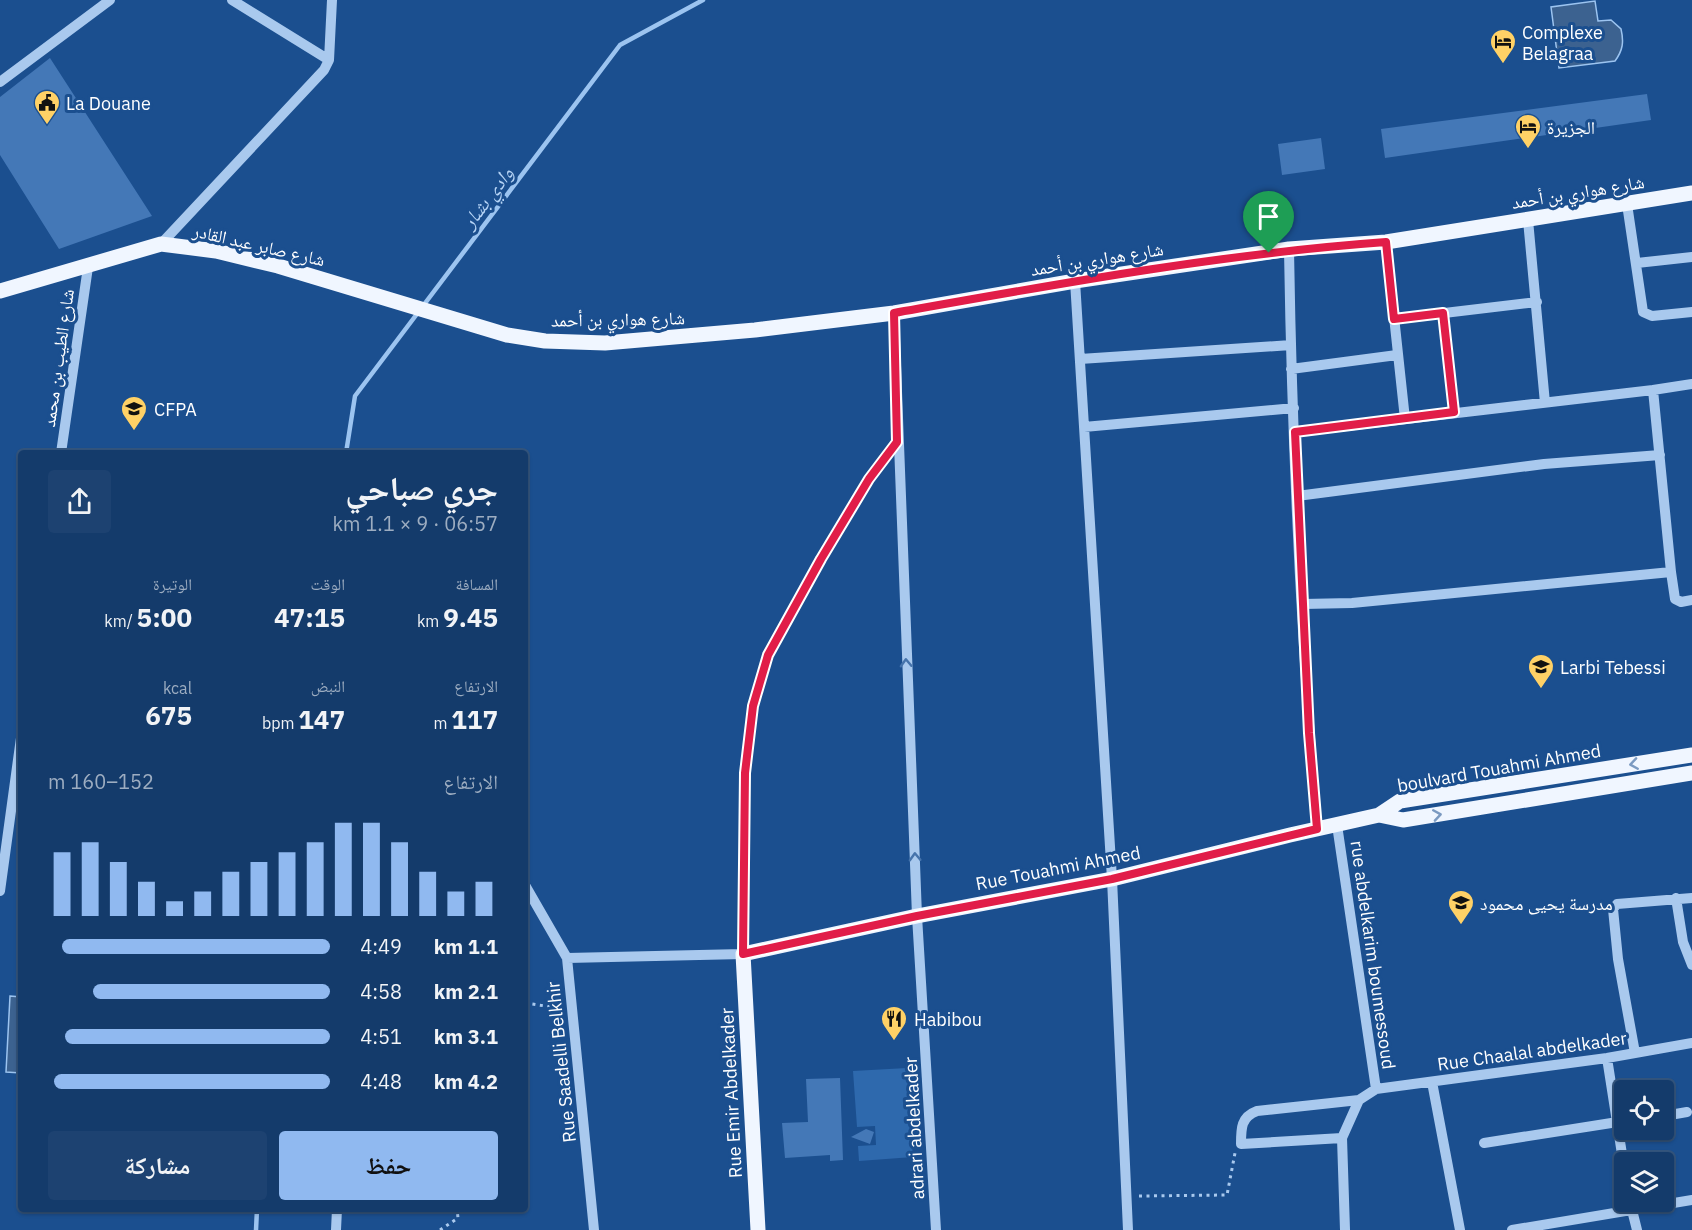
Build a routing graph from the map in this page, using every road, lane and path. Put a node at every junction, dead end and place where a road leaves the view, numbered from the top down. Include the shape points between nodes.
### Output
1 (110, 0) edge
2 (232, 0) edge
3 (332, 0) edge
4 (329, 60) junction
5 (0, 82) edge
6 (1692, 193) edge
7 (1627, 204) junction
8 (1528, 220) junction
9 (1386, 242) junction
10 (161, 244) junction
11 (1289, 249) junction
12 (1692, 257) edge
13 (1637, 263) junction
14 (88, 267) junction
15 (1075, 281) junction
16 (0, 291) edge
17 (1537, 302) junction
18 (1692, 312) edge
19 (894, 313) junction
20 (1443, 313) junction
21 (1394, 319) junction
22 (507, 335) joint
23 (1291, 345) junction
24 (1397, 355) junction
25 (1080, 359) junction
26 (1291, 369) junction
27 (1692, 384) edge
28 (1653, 390) junction
29 (1545, 403) junction
30 (1294, 408) junction
31 (1454, 412) junction
32 (1405, 419) junction
33 (1084, 427) junction
34 (1295, 432) junction
35 (897, 442) junction
36 (61, 450) edge
37 (1660, 455) junction
38 (1297, 496) junction
39 (1671, 572) junction
40 (1692, 600) edge
41 (1303, 604) junction
42 (1692, 754) edge
43 (18, 760) edge
44 (1692, 773) edge
45 (1379, 815) junction
46 (1337, 825) junction
47 (1317, 829) junction
48 (1112, 879) junction
49 (528, 890) edge
50 (0, 891) edge
51 (1676, 898) junction
52 (1692, 898) edge
53 (917, 916) junction
54 (743, 954) junction
55 (567, 958) junction
56 (1692, 965) edge
57 (1624, 989) junction
58 (1635, 997) dead end
59 (528, 1003) edge
60 (571, 1009) junction
61 (1692, 1044) edge
62 (1635, 1053) junction
63 (1607, 1058) junction
64 (1432, 1082) junction
65 (1376, 1089) junction
66 (1614, 1090) edge
67 (1359, 1100) junction
68 (1687, 1112) dead end
69 (1674, 1114) edge
70 (1614, 1123) edge
71 (1342, 1138) junction
72 (1484, 1143) dead end
73 (1241, 1144) junction
74 (1125, 1196) junction
75 (1692, 1200) edge
76 (1674, 1202) edge
77 (1614, 1209) edge
78 (337, 1212) edge
79 (457, 1212) edge
80 (1632, 1212) edge
81 (336, 1230) edge
82 (440, 1230) edge
83 (594, 1230) edge
84 (758, 1230) edge
85 (936, 1230) edge
86 (1128, 1230) edge
87 (1345, 1230) edge
88 (1460, 1230) edge
89 (1512, 1230) edge
90 (1636, 1230) edge

1 - 5 street
2 - 4 street
3 - 4 street
4 - 10 street via 319,77
6 - 7 main road, شارع هواري بن أحمد
7 - 8 main road, شارع هواري بن أحمد
7 - 13 street
8 - 9 main road, شارع هواري بن أحمد
8 - 17 street
9 - 11 main road, شارع هواري بن أحمد
9 - 21 street
10 - 14 main road, شارع صابر عبد القادر
10 - 22 main road, شارع صابر عبد القادر via 216,251
11 - 15 main road, شارع هواري بن أحمد
11 - 23 street
12 - 13 street
13 - 18 street via 1645,314
14 - 16 main road, شارع صابر عبد القادر
14 - 36 street, شارع الطيب بن محمد
15 - 19 main road, شارع هواري بن أحمد
15 - 25 street
17 - 20 street
17 - 29 street
19 - 22 main road, شارع هواري بن أحمد via 666,340 581,342
19 - 35 street, adrari abdelkader
20 - 21 street
20 - 31 street
21 - 24 street
23 - 25 street
23 - 26 street
24 - 26 street
24 - 32 street
25 - 33 street
26 - 30 street
27 - 28 street
28 - 29 street
28 - 37 street
29 - 31 street
30 - 33 street
30 - 34 street
31 - 32 street
32 - 34 street
33 - 48 street
34 - 38 street
53 -> 35 street, adrari abdelkader
35 - 54 street via 869,479 768,655 753,706 745,773
37 - 38 street via 1544,464
37 - 39 street
38 - 41 street
39 - 40 street via 1675,599
39 - 41 street via 1352,603
41 - 47 street
42 -> 45 main road, boulvard Touahmi Ahmed via 1400,801
43 - 50 street
45 -> 44 main road, boulvard Touahmi Ahmed via 1403,820
45 - 46 main road, Rue Touahmi Ahmed
46 - 47 main road, Rue Touahmi Ahmed
46 - 65 street, rue abdelkarim boumessoud
47 - 48 main road, Rue Touahmi Ahmed
48 - 53 main road, Rue Touahmi Ahmed
48 - 74 street
49 - 55 street
51 - 52 street
51 - 56 street via 1683,942
51 - 57 street via 1617,904 1613,909
53 - 54 main road, Rue Touahmi Ahmed
53 - 85 street, adrari abdelkader
54 - 55 street, Rue Saadelli Belkhir
54 - 84 main road, Rue Emir Abdelkader
55 - 60 street, Rue Saadelli Belkhir
57 - 58 street
57 - 62 street
59 - 60 path
60 - 83 street, Rue Saadelli Belkhir
61 - 62 street, Rue Chaalal abdelkader
62 - 63 street, Rue Chaalal abdelkader
63 - 64 street, Rue Chaalal abdelkader
63 - 66 street
64 - 65 street, Rue Chaalal abdelkader
64 - 88 street
65 - 67 street
67 - 71 street
67 - 73 street via 1257,1111 1242,1124
68 - 69 street
70 - 72 street
71 - 73 street
71 - 87 street
73 - 74 path via 1232,1156 1227,1195
74 - 86 street
75 - 76 street
77 - 89 street
78 - 81 street
79 - 82 path via 458,1218
80 - 90 street

